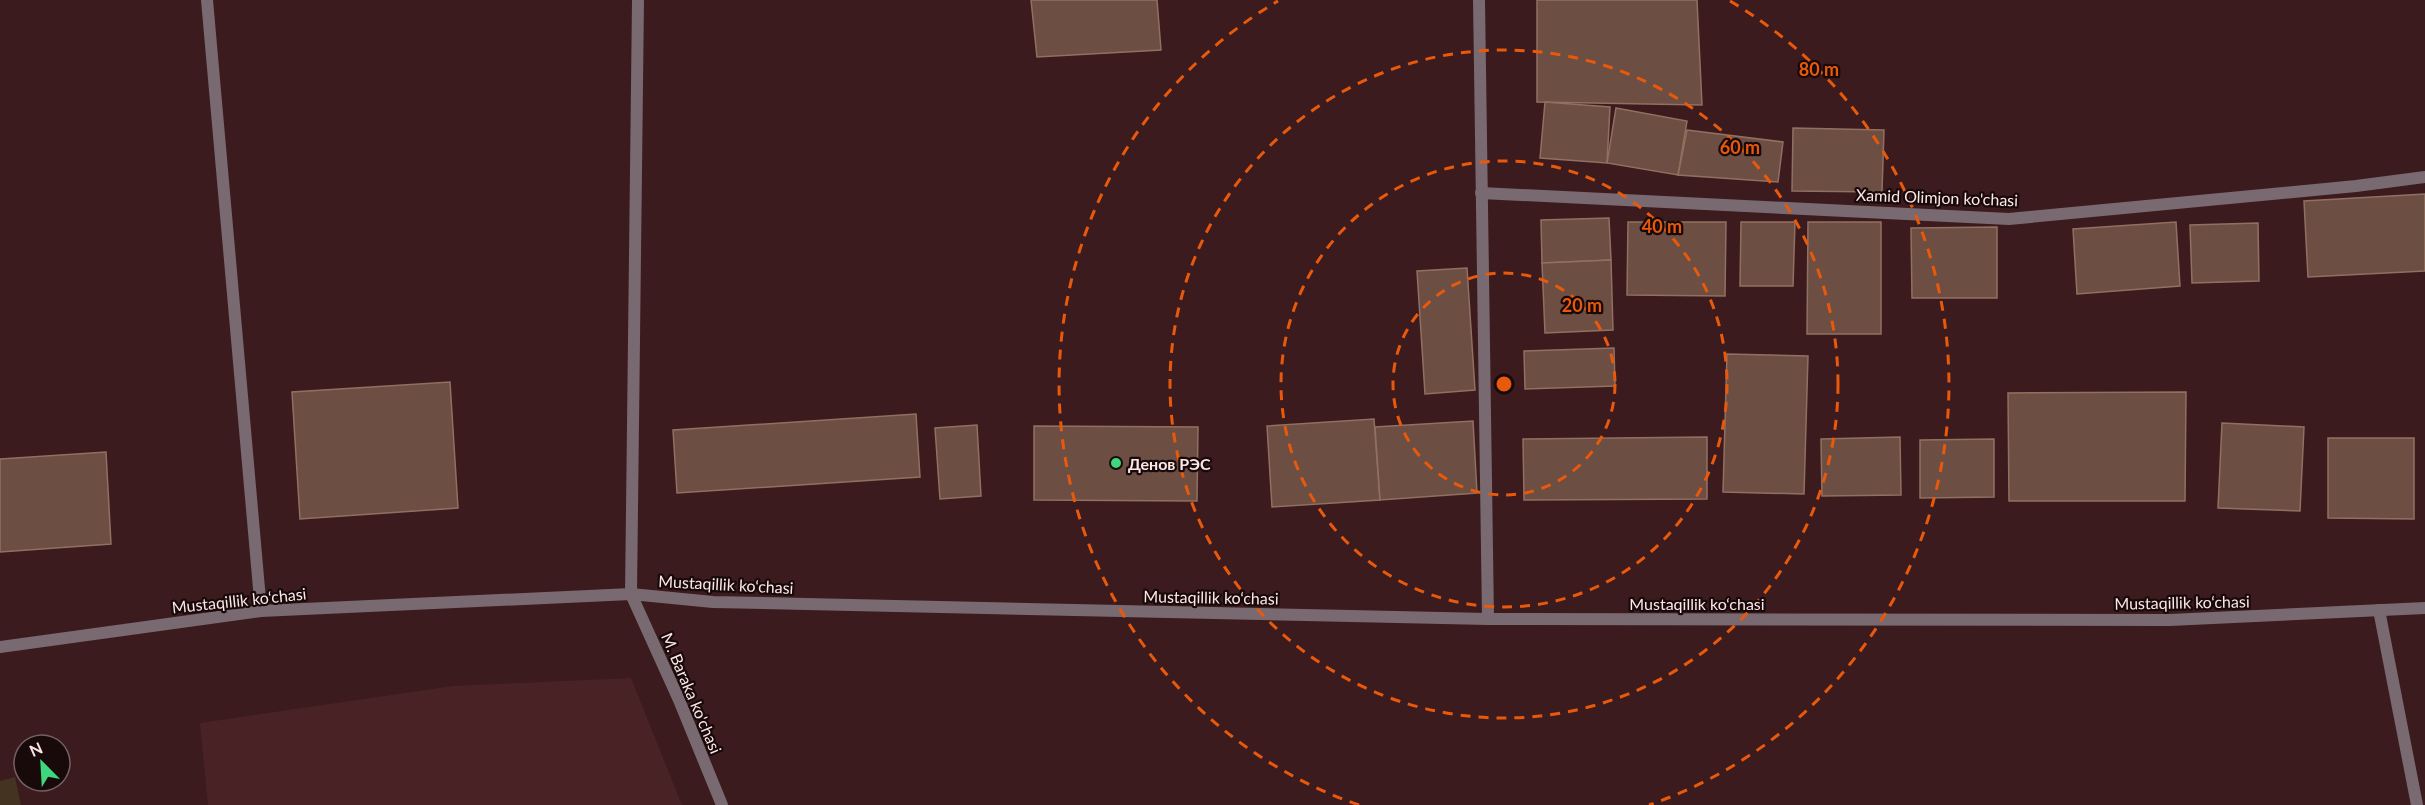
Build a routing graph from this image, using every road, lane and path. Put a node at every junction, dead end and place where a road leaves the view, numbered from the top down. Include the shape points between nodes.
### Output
1 (207, 0) edge
2 (638, 0) edge
3 (1479, 0) edge
4 (2425, 177) edge
5 (1481, 193) junction
6 (631, 594) junction
7 (2425, 608) edge
8 (2379, 610) junction
9 (261, 611) junction
10 (1488, 619) junction
11 (0, 647) edge
12 (722, 805) edge
13 (2417, 805) edge

1 - 9 street
2 - 6 street
3 - 5 street
4 - 5 street, Xamid Olimjon ko'chasi via 2009,219
5 - 10 street
6 - 9 street, Mustaqillik ko‘chasi
6 - 10 street, Mustaqillik ko‘chasi via 713,602
6 - 12 street, M. Baraka ko'chasi
7 - 8 street, Mustaqillik ko‘chasi
8 - 10 street, Mustaqillik ko‘chasi via 2170,620
8 - 13 street
9 - 11 street, Mustaqillik ko‘chasi

